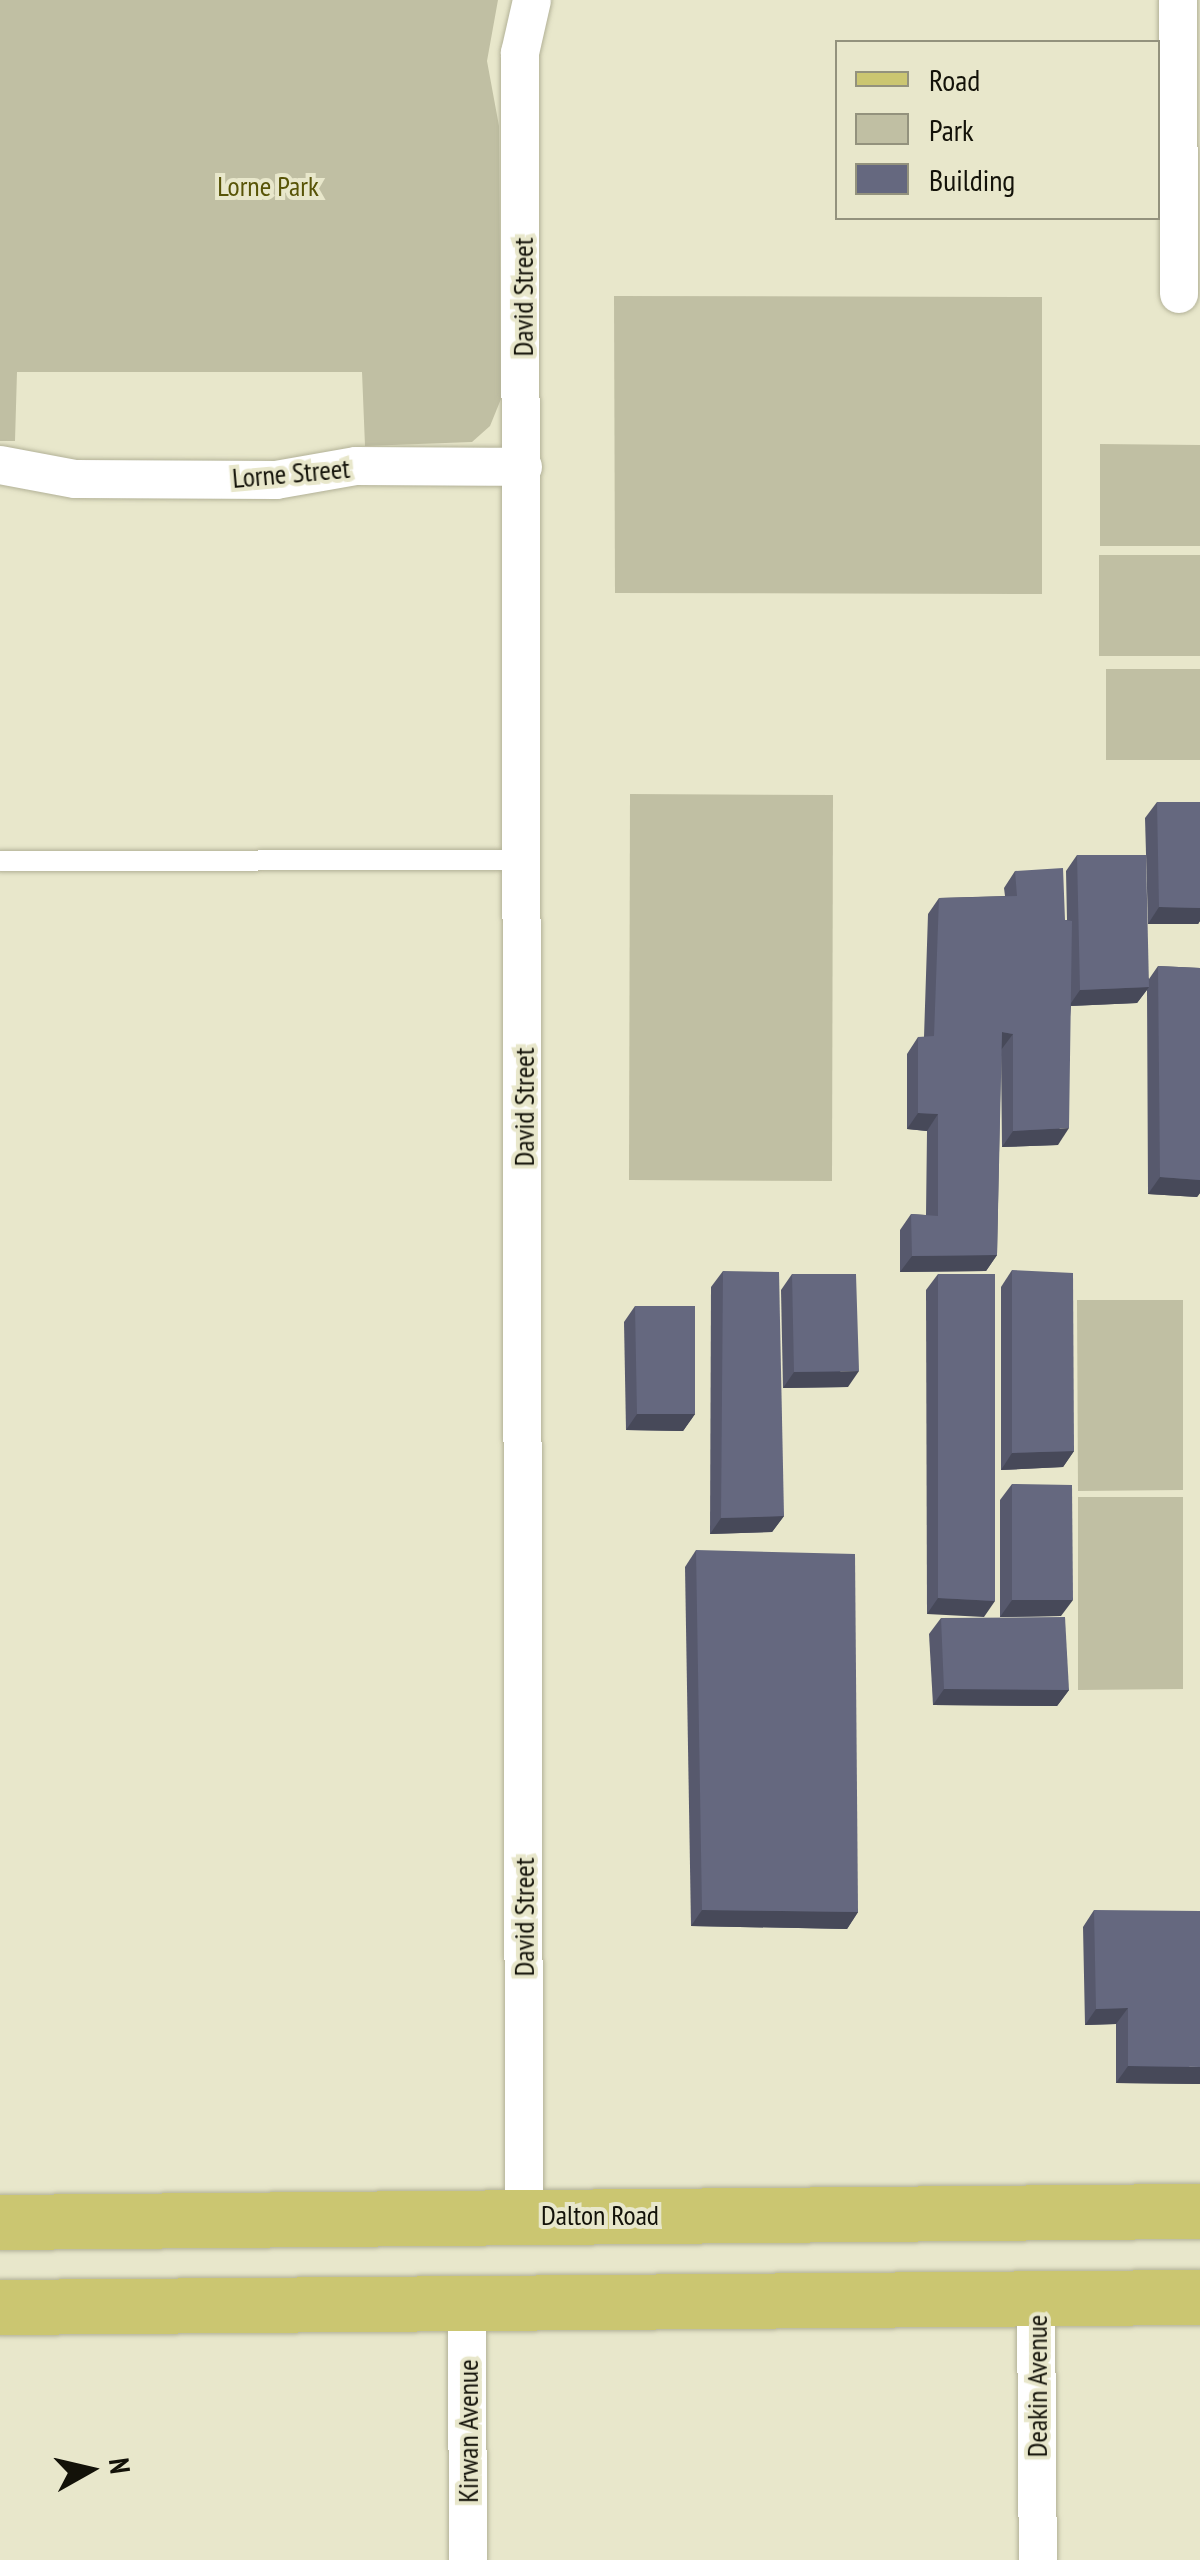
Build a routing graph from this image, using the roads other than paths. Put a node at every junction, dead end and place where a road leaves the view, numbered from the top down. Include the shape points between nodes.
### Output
1 (532, 0) edge
2 (1178, 0) edge
3 (1179, 294) dead end
4 (0, 465) edge
5 (523, 467) junction
6 (524, 860) junction
7 (0, 861) edge
8 (1200, 2211) edge
9 (1037, 2213) junction
10 (524, 2216) junction
11 (0, 2222) edge
12 (1200, 2297) edge
13 (1036, 2300) junction
14 (467, 2302) junction
15 (0, 2307) edge
16 (468, 2560) edge
17 (1038, 2560) edge

1 - 5 street, David Street via 520,52
2 - 3 street
4 - 5 street, Lorne Street via 111,480 276,480 356,466
5 - 6 street, David Street
6 - 7 lane
6 - 10 street, David Street
8 - 9 main road, Dalton Road
9 - 10 main road, Dalton Road
9 - 13 main road, Deakin Avenue
10 - 11 main road, Dalton Road
12 - 13 main road
13 - 14 main road
13 - 17 street, Deakin Avenue
14 - 15 main road
14 - 16 street, Kirwan Avenue

